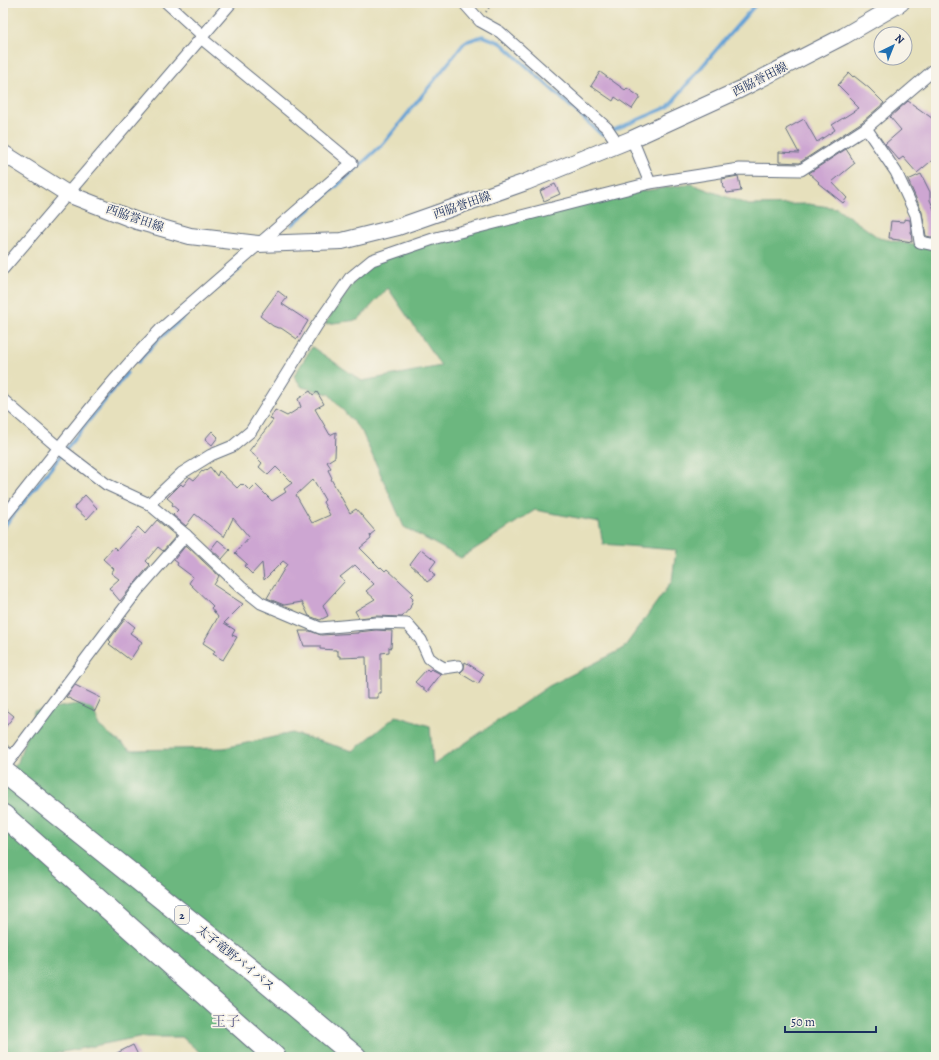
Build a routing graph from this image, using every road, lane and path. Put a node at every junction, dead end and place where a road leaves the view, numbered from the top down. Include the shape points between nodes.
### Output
1 (167, 3) edge
2 (231, 3) edge
3 (464, 3) edge
4 (901, 3) edge
5 (202, 35) junction
6 (936, 68) edge
7 (866, 128) junction
8 (625, 142) junction
9 (3, 153) edge
10 (650, 183) junction
11 (68, 194) junction
12 (258, 244) junction
13 (936, 245) edge
14 (3, 269) edge
15 (3, 400) edge
16 (59, 448) junction
17 (149, 504) junction
18 (3, 518) edge
19 (186, 535) junction
20 (458, 666) dead end
21 (5, 764) edge
22 (3, 815) edge
23 (275, 1057) edge
24 (356, 1057) edge

1 - 5 street
2 - 5 street
3 - 8 street via 480,21 500,32
4 - 8 main road, 西脇誉田線 via 844,36 739,90
5 - 11 street
5 - 12 street via 201,38 352,163
6 - 7 street
7 - 10 street via 802,170 739,169
7 - 13 street via 896,172 916,215 920,242
8 - 10 street
8 - 12 main road, 西脇誉田線 via 526,182 398,227 342,241
9 - 11 main road, 西脇誉田線
10 - 17 street via 436,238 372,260 350,278 317,325 251,431 233,446 211,455 182,473
11 - 12 main road, 西脇誉田線 via 137,221 190,236
11 - 14 street
12 - 16 street via 136,354
15 - 16 street
16 - 17 street via 106,484
16 - 18 street
17 - 19 street
19 - 20 street via 261,603 320,628 376,623 407,624 421,640 429,658 444,668
19 - 21 street via 137,591
21 - 24 highway, 太子竜野バイパス / 2
22 - 23 highway

